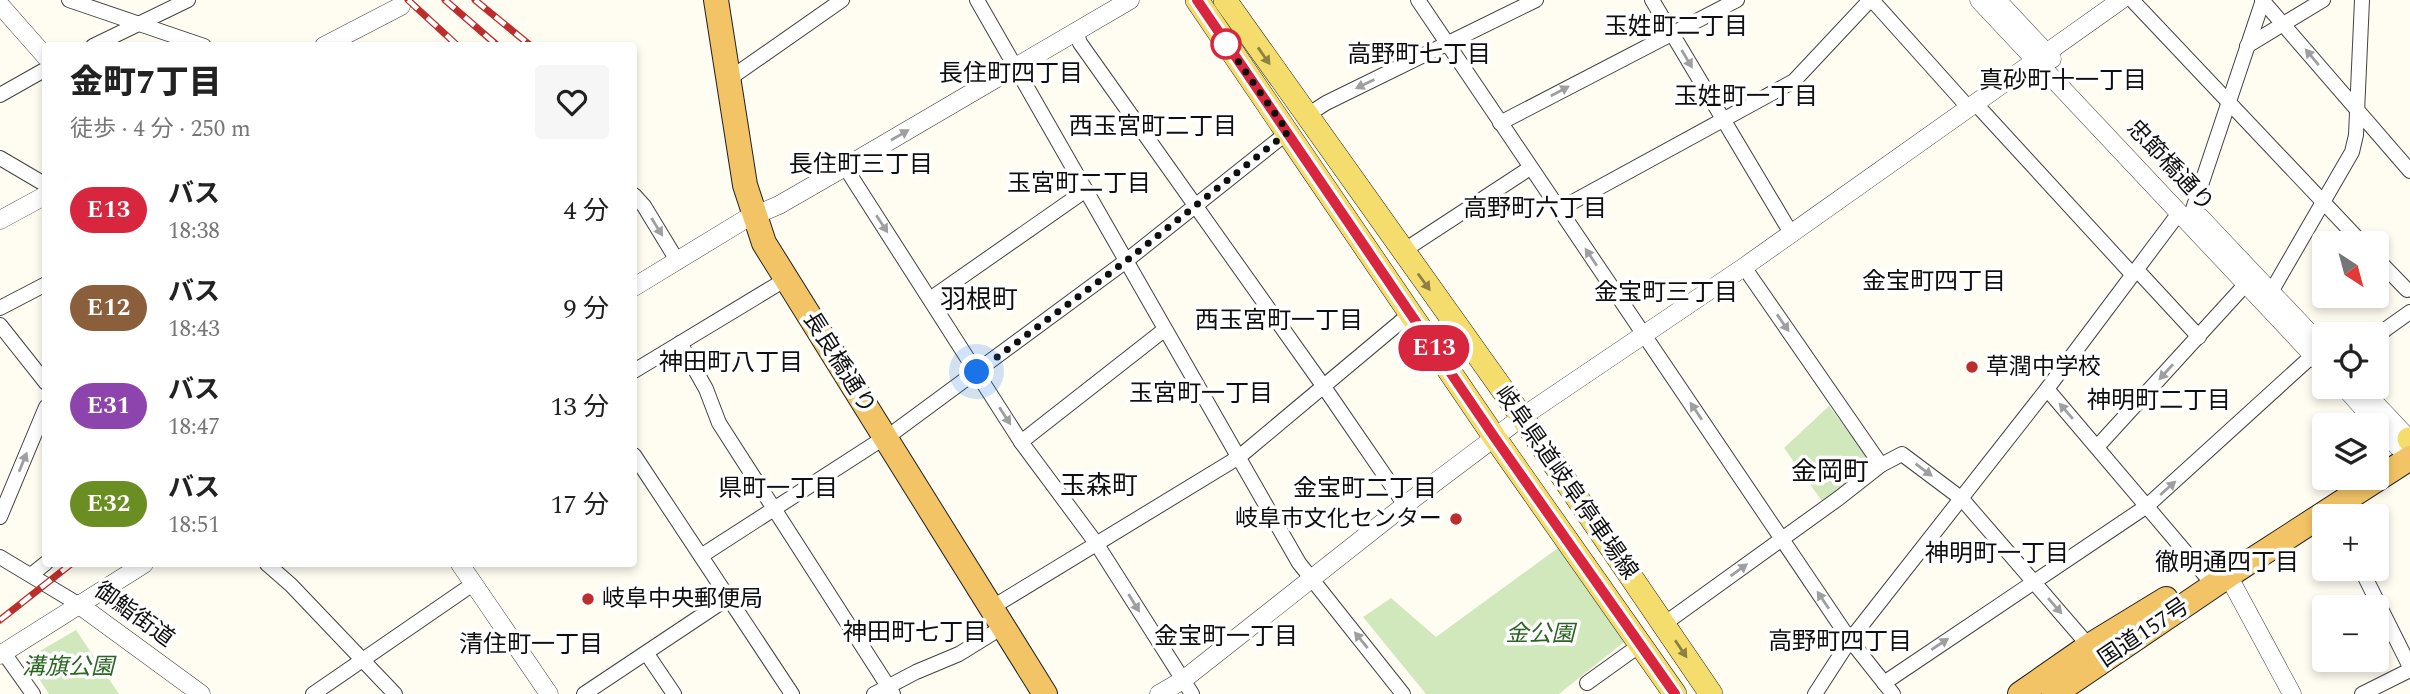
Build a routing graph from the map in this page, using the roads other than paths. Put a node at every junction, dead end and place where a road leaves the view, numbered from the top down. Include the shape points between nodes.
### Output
1 (69, 0) edge
2 (188, 0) edge
3 (699, 0) edge
4 (716, 0) edge
5 (842, 0) edge
6 (977, 0) edge
7 (1130, 0) edge
8 (1197, 0) edge
9 (1225, 0) edge
10 (1418, 0) edge
11 (1536, 0) edge
12 (1652, 0) edge
13 (1737, 0) edge
14 (1871, 0) edge
15 (1979, 0) edge
16 (1997, 0) edge
17 (2121, 0) edge
18 (2132, 0) edge
19 (2263, 0) edge
20 (2323, 0) edge
21 (2362, 0) edge
22 (0, 5) edge
23 (395, 5) edge
24 (137, 24) junction
25 (2284, 24) junction
26 (1076, 32) junction
27 (1672, 33) junction
28 (101, 42) edge
29 (192, 42) edge
30 (331, 42) edge
31 (1447, 44) junction
32 (2248, 46) junction
33 (42, 52) edge
34 (2042, 57) junction
35 (1015, 68) junction
36 (42, 71) edge
37 (729, 79) junction
38 (0, 95) edge
39 (2228, 103) junction
40 (1972, 105) junction
41 (2356, 109) junction
42 (1306, 116) junction
43 (1723, 119) junction
44 (1500, 123) junction
45 (1288, 132) junction
46 (0, 158) edge
47 (845, 167) junction
48 (1530, 168) junction
49 (2410, 171) edge
50 (42, 183) edge
51 (1086, 190) junction
52 (42, 197) edge
53 (637, 198) edge
54 (2323, 202) junction
55 (1195, 207) junction
56 (1558, 210) junction
57 (2186, 211) junction
58 (749, 218) junction
59 (0, 220) edge
60 (2351, 231) edge
61 (1791, 233) junction
62 (1403, 251) junction
63 (1126, 261) junction
64 (678, 262) junction
65 (1744, 267) junction
66 (2389, 269) edge
67 (2134, 272) junction
68 (778, 284) junction
69 (637, 285) edge
70 (2245, 285) junction
71 (42, 286) edge
72 (2409, 287) edge
73 (2271, 292) junction
74 (930, 299) junction
75 (0, 308) edge
76 (1411, 313) junction
77 (2407, 314) edge
78 (0, 325) edge
79 (2389, 328) edge
80 (1164, 330) junction
81 (1643, 334) junction
82 (2199, 337) junction
83 (680, 343) junction
84 (2312, 346) edge
85 (2312, 349) edge
86 (2312, 364) edge
87 (637, 369) edge
88 (977, 372) junction
89 (42, 378) edge
90 (1324, 387) junction
91 (2048, 389) junction
92 (2356, 399) edge
93 (2369, 399) edge
94 (42, 417) edge
95 (1521, 417) junction
96 (1495, 438) junction
97 (881, 440) junction
98 (1021, 442) junction
99 (2097, 447) junction
100 (2408, 453) edge
101 (1239, 457) junction
102 (637, 460) edge
103 (2389, 462) edge
104 (1881, 465) junction
105 (2342, 490) edge
106 (2352, 490) edge
107 (1962, 499) junction
108 (2340, 504) edge
109 (1405, 505) junction
110 (2147, 506) junction
111 (773, 509) junction
112 (0, 517) edge
113 (2312, 523) edge
114 (1782, 538) junction
115 (1096, 543) junction
116 (701, 556) junction
117 (0, 557) edge
118 (42, 566) edge
119 (139, 567) edge
120 (270, 567) edge
121 (462, 567) edge
122 (2219, 572) junction
123 (31, 575) junction
124 (1311, 579) junction
125 (2034, 581) junction
126 (2367, 581) edge
127 (473, 584) junction
128 (728, 598) junction
129 (78, 604) junction
130 (991, 608) junction
131 (1664, 624) junction
132 (993, 633) junction
133 (1850, 640) junction
134 (1640, 645) junction
135 (2089, 646) junction
136 (2, 654) edge
137 (647, 654) junction
138 (362, 661) junction
139 (2410, 668) edge
140 (1587, 683) dead end
141 (1187, 687) edge
142 (1888, 688) edge
143 (890, 690) edge
144 (33, 694) edge
145 (201, 694) edge
146 (313, 694) edge
147 (395, 694) edge
148 (549, 694) edge
149 (584, 694) edge
150 (674, 694) edge
151 (792, 694) edge
152 (874, 694) edge
153 (1030, 694) edge
154 (1045, 694) edge
155 (1159, 694) edge
156 (1403, 694) edge
157 (1675, 694) edge
158 (1711, 694) edge
159 (1815, 694) edge
160 (2020, 694) edge
161 (2054, 694) edge
162 (2292, 694) edge
163 (2362, 694) edge

1 - 24 street
2 - 24 street
3 - 58 highway, 長良橋通り via 733,190
4 - 37 highway, 長良橋通り
5 - 37 street
6 - 35 street
7 - 26 street
8 - 45 main road, 岐阜県道岐阜停車場線
9 -> 42 main road, 岐阜県道岐阜停車場線
10 - 31 street
11 - 31 street
12 - 27 street
13 - 27 street
14 - 40 street
14 - 43 street via 1794,81
15 - 34 street, 忠節橋通り
16 - 34 street, 忠節橋通り
17 - 34 street
18 - 39 street
19 - 25 street
19 - 32 street
20 - 25 street
21 - 41 street
22 - 33 street
23 - 30 street
24 - 28 street
24 - 29 street
25 - 32 street
41 -> 25 street
26 - 35 street
26 - 55 street
27 -> 43 street
44 -> 27 street
31 -> 42 street
31 - 44 street
32 - 39 street
34 - 40 street
34 - 57 street, 忠節橋通り
47 -> 35 street
35 - 51 street
36 - 38 street
37 - 58 highway, 長良橋通り
39 - 54 street
39 - 57 street
40 - 61 street
40 - 67 street
41 - 49 street
41 - 54 street via 2352,152
42 - 62 main road, 岐阜県道岐阜停車場線
43 - 56 street
43 - 61 street
44 - 48 street
45 - 55 street
45 - 76 main road, 岐阜県道岐阜停車場線
46 - 50 street
47 - 58 street
47 -> 74 street
48 - 56 street
48 - 62 street
51 - 63 street
51 - 74 street
52 - 59 street
53 -> 64 street
54 - 60 street
54 - 73 street
55 - 63 street
55 - 90 street
81 -> 56 street
57 - 67 street
57 - 70 street, 忠節橋通り
57 - 73 street, 忠節橋通り
58 - 64 street
58 - 68 highway, 長良橋通り via 755,248
58 - 97 highway, 長良橋通り
61 - 65 street
62 -> 95 main road, 岐阜県道岐阜停車場線
63 - 80 street
63 - 88 street
64 - 69 street
65 - 81 street
65 -> 104 street
66 - 72 street
67 - 82 street
67 - 91 street
68 - 83 street
68 - 97 highway, 長良橋通り
70 - 82 street
70 - 85 street, 忠節橋通り
71 - 75 street
72 - 77 street
73 - 84 street, 忠節橋通り
74 - 88 street
76 - 90 street
76 - 96 main road, 岐阜県道岐阜停車場線
77 - 79 street
78 - 89 street
80 - 98 street
80 - 101 street
81 - 95 street
114 -> 81 street
82 -> 99 street
83 - 87 street
83 - 111 street via 706,388 719,423
110 -> 86 street
88 - 97 street
88 -> 98 street
90 - 101 street
90 - 109 street
99 -> 91 street
91 - 107 street
92 - 100 street
93 - 100 street
112 -> 94 street
95 - 96 street
95 - 131 main road, 岐阜県道岐阜停車場線
96 - 109 street
96 - 134 main road, 岐阜県道岐阜停車場線
97 - 111 street
97 - 130 highway, 長良橋通り
97 - 132 highway, 長良橋通り
98 - 115 street
99 - 110 street
100 - 103 highway, 国道157号
101 - 115 street
101 - 124 street
102 - 116 street
104 -> 107 street via 1902,454
104 - 114 street
105 - 122 highway, 国道157号
106 - 108 highway, 国道157号
107 - 125 street
107 - 133 street
109 - 124 street
110 - 122 street
110 - 125 street
111 - 116 street
111 - 143 street
113 - 122 highway, 国道157号
131 -> 114 street
133 -> 114 street
115 - 130 street
115 -> 141 street
116 - 128 street
117 - 123 street, 御鮨街道
118 - 123 street
119 - 129 street
120 - 138 street
121 - 127 street
122 - 135 highway, 国道157号
122 - 161 highway, 国道157号
122 - 162 street
123 - 129 street, 御鮨街道
124 - 141 street
156 -> 124 street
125 -> 135 street
142 -> 125 street
126 - 139 street
127 - 138 street
127 - 148 street
128 - 137 street
128 - 151 street
129 - 136 street
129 - 145 street, 御鮨街道
130 - 154 highway, 長良橋通り
131 -> 158 main road, 岐阜県道岐阜停車場線
132 - 143 street
132 - 153 highway, 長良橋通り
133 - 142 street
133 - 159 street
134 - 140 street
134 - 157 main road, 岐阜県道岐阜停車場線
135 - 160 highway, 国道157号
136 - 144 street
137 - 149 street
137 - 150 street
138 - 146 street
138 - 147 street
139 - 163 street
141 - 155 street
143 - 152 street

